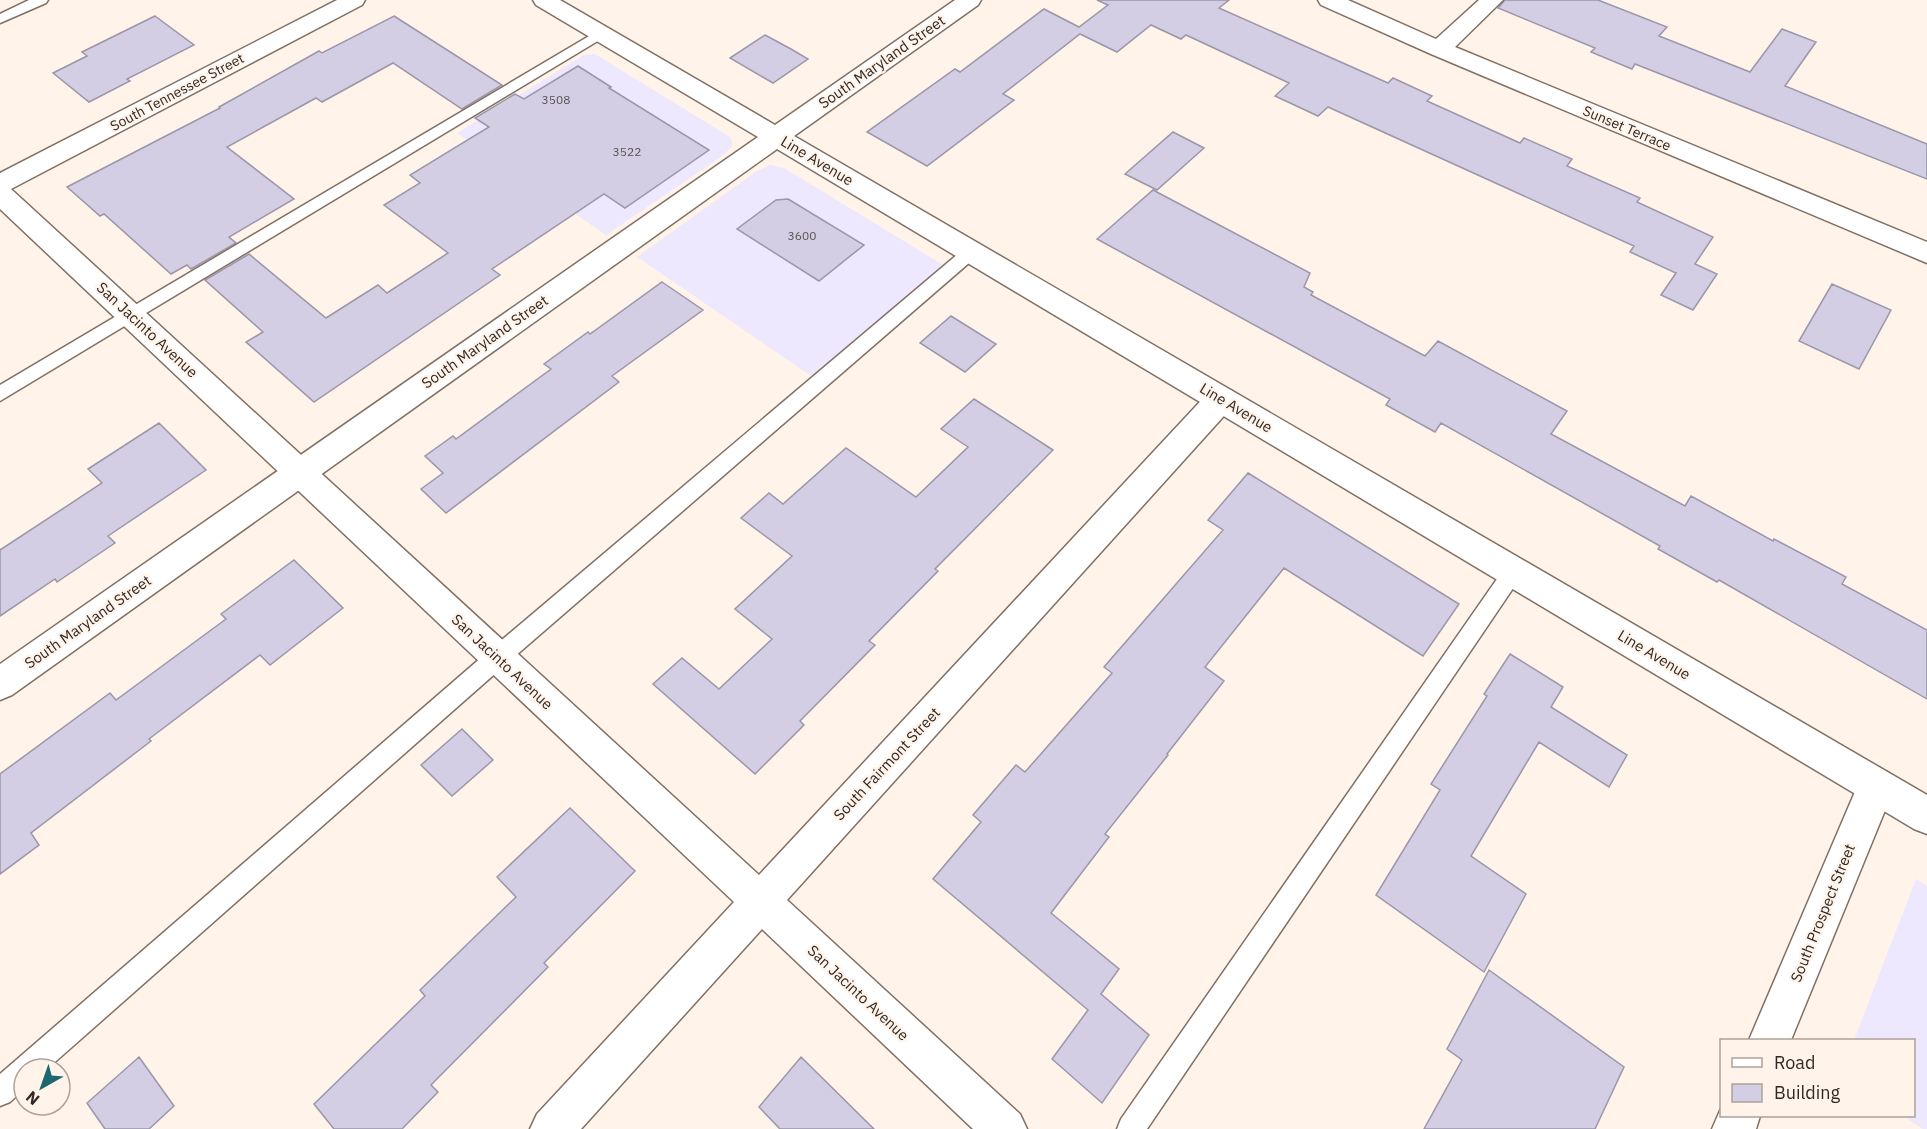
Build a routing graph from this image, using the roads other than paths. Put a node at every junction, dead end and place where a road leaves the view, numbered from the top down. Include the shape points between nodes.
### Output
1 (41, 0) edge
2 (354, 0) edge
3 (544, 0) edge
4 (970, 0) edge
5 (1329, 0) edge
6 (1492, 0) edge
7 (0, 19) edge
8 (601, 33) junction
9 (1439, 49) junction
10 (776, 136) junction
11 (0, 184) edge
12 (0, 194) edge
13 (971, 252) junction
14 (1927, 254) edge
15 (130, 315) junction
16 (0, 394) edge
17 (1221, 399) junction
18 (299, 473) junction
19 (1513, 572) junction
20 (498, 657) junction
21 (0, 684) edge
22 (1876, 786) junction
23 (1927, 816) edge
24 (760, 902) junction
25 (1771, 1039) edge
26 (40, 1057) edge
27 (12, 1081) edge
28 (0, 1092) edge
29 (552, 1129) edge
30 (1005, 1129) edge
31 (1131, 1129) edge

1 - 7 lane
2 - 11 street, South Tennessee Street
3 - 8 street, Line Avenue
4 - 10 street, South Maryland Street
5 - 9 street, Sunset Terrace
6 - 9 street
8 - 10 street, Line Avenue
8 - 15 lane
9 - 14 street, Sunset Terrace
10 - 13 street, Line Avenue
10 - 18 street, South Maryland Street
12 - 15 street, San Jacinto Avenue
13 - 17 street, Line Avenue
13 - 20 lane
15 - 16 lane
15 - 18 street, San Jacinto Avenue
17 - 19 street, Line Avenue
17 - 24 street, South Fairmont Street
18 - 20 street, San Jacinto Avenue
18 - 21 street, South Maryland Street
19 - 22 street, Line Avenue
19 - 31 lane
20 - 24 street, San Jacinto Avenue
20 - 26 lane
22 - 23 street, Line Avenue
22 - 25 street, South Prospect Street
24 - 29 street, South Fairmont Street
24 - 30 street, San Jacinto Avenue
27 - 28 lane

